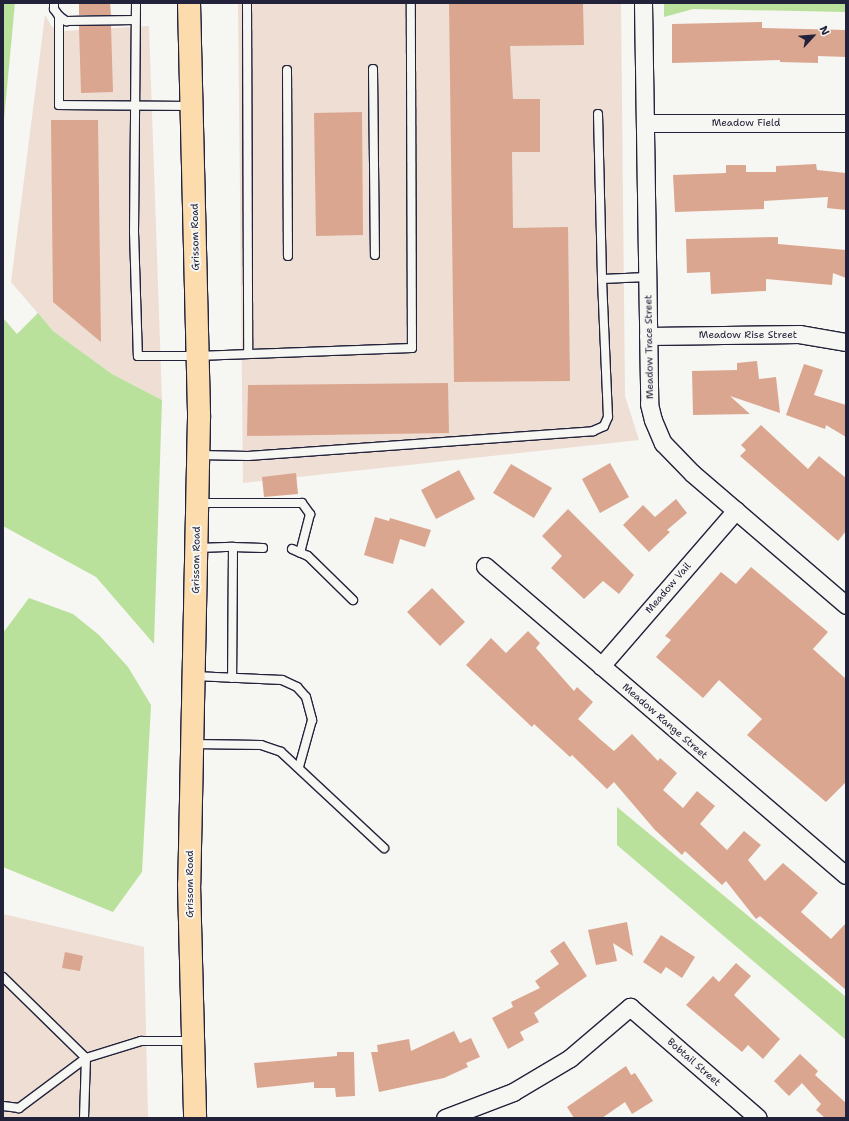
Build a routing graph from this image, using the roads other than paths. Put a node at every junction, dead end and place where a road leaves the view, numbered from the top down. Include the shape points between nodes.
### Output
1 (54, 3) edge
2 (136, 3) edge
3 (189, 3) edge
4 (247, 3) edge
5 (412, 3) edge
6 (643, 3) edge
7 (58, 16) junction
8 (135, 20) junction
9 (373, 69) dead end
10 (287, 70) dead end
11 (134, 105) junction
12 (193, 106) junction
13 (598, 114) dead end
14 (645, 123) junction
15 (846, 123) edge
16 (375, 255) dead end
17 (288, 256) dead end
18 (647, 277) junction
19 (602, 279) junction
20 (648, 336) junction
21 (846, 342) edge
22 (248, 352) junction
23 (197, 356) junction
24 (198, 455) junction
25 (198, 503) junction
26 (736, 510) junction
27 (233, 547) junction
28 (196, 548) junction
29 (263, 548) dead end
30 (292, 549) dead end
31 (300, 553) junction
32 (485, 566) dead end
33 (353, 600) dead end
34 (846, 605) edge
35 (601, 666) junction
36 (193, 676) junction
37 (232, 678) junction
38 (192, 744) junction
39 (299, 767) junction
40 (384, 848) dead end
41 (846, 875) edge
42 (3, 978) edge
43 (193, 1041) junction
44 (86, 1058) junction
45 (3, 1106) edge
46 (84, 1118) edge
47 (195, 1118) edge
48 (445, 1118) edge
49 (758, 1118) edge

1 - 7 lane
2 - 8 lane
3 - 12 main road, Grissom Road
4 - 22 lane
5 - 22 lane via 412,348
6 - 14 street, Meadow Trace Street
7 - 8 lane via 66,21
7 - 11 lane via 58,105
8 - 11 lane
9 - 16 lane
10 - 17 lane
11 - 12 lane
11 - 23 lane via 138,356
12 - 23 main road, Grissom Road
13 - 19 lane
14 - 15 street, Meadow Field
14 - 18 street, Meadow Trace Street
18 - 19 lane
18 - 20 street, Meadow Trace Street
19 - 24 lane via 608,417 604,426 593,431 248,456
20 - 21 street, Meadow Rise Street via 799,334
20 - 26 street, Meadow Trace Street via 652,420 663,443
22 - 23 lane
23 - 24 main road, Grissom Road
24 - 25 main road, Grissom Road
25 - 28 main road, Grissom Road
25 - 31 lane via 302,503 310,514
26 - 34 street, Meadow Trace Street
26 - 35 street, Meadow Vail
27 - 28 lane
27 - 29 lane
27 - 37 lane
28 - 36 main road, Grissom Road
30 - 31 lane
31 - 33 lane via 308,556
32 - 35 street, Meadow Range Street
35 - 41 street, Meadow Range Street
36 - 37 lane
36 - 38 main road, Grissom Road
37 - 39 lane via 282,680 297,687 306,697 312,728
38 - 39 lane via 261,745 280,752
38 - 43 main road, Grissom Road via 189,884
39 - 40 lane
42 - 44 lane
43 - 44 lane via 141,1040
43 - 47 main road, Grissom Road
44 - 45 lane via 19,1108
44 - 46 lane
48 - 49 street, Bobtail Street via 513,1092 570,1058 630,1007

